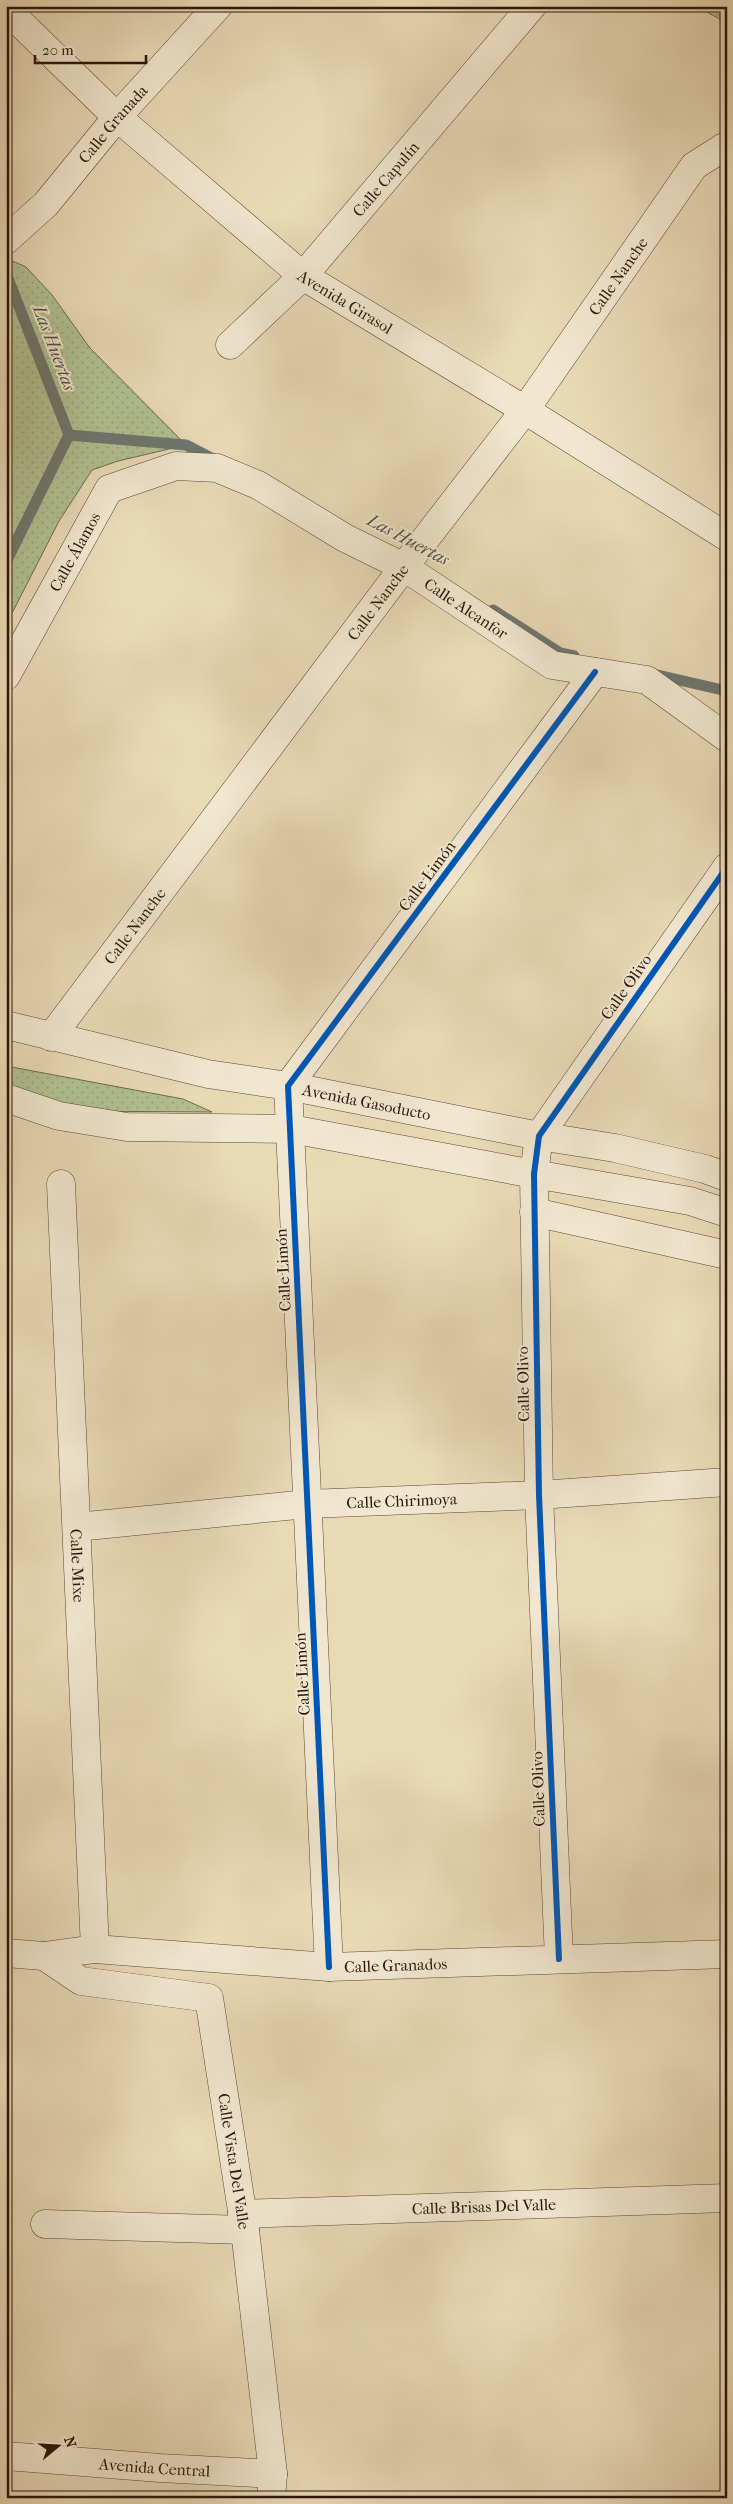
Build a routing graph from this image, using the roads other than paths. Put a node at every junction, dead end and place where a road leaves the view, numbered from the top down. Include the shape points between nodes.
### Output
1 (218, 6) edge
2 (532, 6) edge
3 (6, 9) edge
4 (117, 117) junction
5 (725, 148) edge
6 (6, 240) edge
7 (303, 276) junction
8 (230, 345) dead end
9 (525, 410) junction
10 (176, 466) joint
11 (723, 529) edge
12 (405, 566) junction
13 (595, 672) junction
14 (6, 676) edge
15 (727, 738) edge
16 (723, 879) edge
17 (6, 1025) edge
18 (50, 1037) junction
19 (288, 1086) junction
20 (6, 1098) edge
21 (291, 1129) junction
22 (539, 1136) junction
23 (534, 1174) junction
24 (727, 1177) edge
25 (61, 1184) dead end
26 (534, 1212) junction
27 (727, 1213) edge
28 (727, 1255) edge
29 (727, 1482) edge
30 (539, 1495) junction
31 (307, 1504) junction
32 (77, 1527) junction
33 (95, 1949) junction
34 (6, 1953) edge
35 (727, 1954) edge
36 (44, 1956) junction
37 (559, 1959) junction
38 (329, 1967) junction
39 (727, 2198) edge
40 (243, 2222) junction
41 (45, 2224) dead end
42 (6, 2456) edge
43 (272, 2486) edge

1 - 4 street, Calle Granada
2 - 7 street, Calle Capulín
3 - 4 street, Avenida Girasol
4 - 6 street, Calle Granada via 46,204
4 - 7 street, Avenida Girasol
5 - 9 street, Calle Nanche via 694,166
7 - 8 street, Calle Capulín
7 - 9 street, Avenida Girasol
9 - 11 street, Avenida Girasol
9 - 12 street, Calle Nanche
10 - 12 street, Calle Alcanfor via 217,468 258,485 345,538
10 - 14 street, Calle Álamos via 109,488
12 - 13 street, Calle Alcanfor via 552,665
12 - 18 street, Calle Nanche
13 - 15 street, Calle Alcanfor via 647,680
13 - 19 street, Calle Limón
16 - 22 street, Calle Olivo
17 - 18 street, Avenida Gasoducto
18 - 19 street, Avenida Gasoducto via 208,1074
19 - 21 street, Calle Limón
19 - 22 street, Avenida Gasoducto
20 - 21 street via 59,1116 127,1127
21 - 23 street
21 - 31 street, Calle Limón
22 - 23 street, Calle Olivo
22 - 24 street, Avenida Gasoducto via 615,1148
23 - 26 street, Calle Olivo
23 - 27 street via 690,1201
25 - 32 street, Calle Mixe
26 - 28 street
26 - 30 street, Calle Olivo
29 - 30 street, Calle Chirimoya
30 - 31 street, Calle Chirimoya
30 - 37 street, Calle Olivo
31 - 32 street, Calle Chirimoya
31 - 38 street, Calle Limón
32 - 33 street, Calle Mixe
33 - 36 street, Calle Granados
33 - 38 street, Calle Granados
34 - 36 street, Calle Granados
35 - 37 street, Calle Granados
36 - 40 street, Calle Vista Del Valle via 81,1981 209,1998
37 - 38 street, Calle Granados
39 - 40 street, Calle Brisas Del Valle
40 - 41 street, Calle Brisas Del Valle
40 - 43 street, Calle Vista Del Valle
42 - 43 street, Avenida Central via 160,2468

